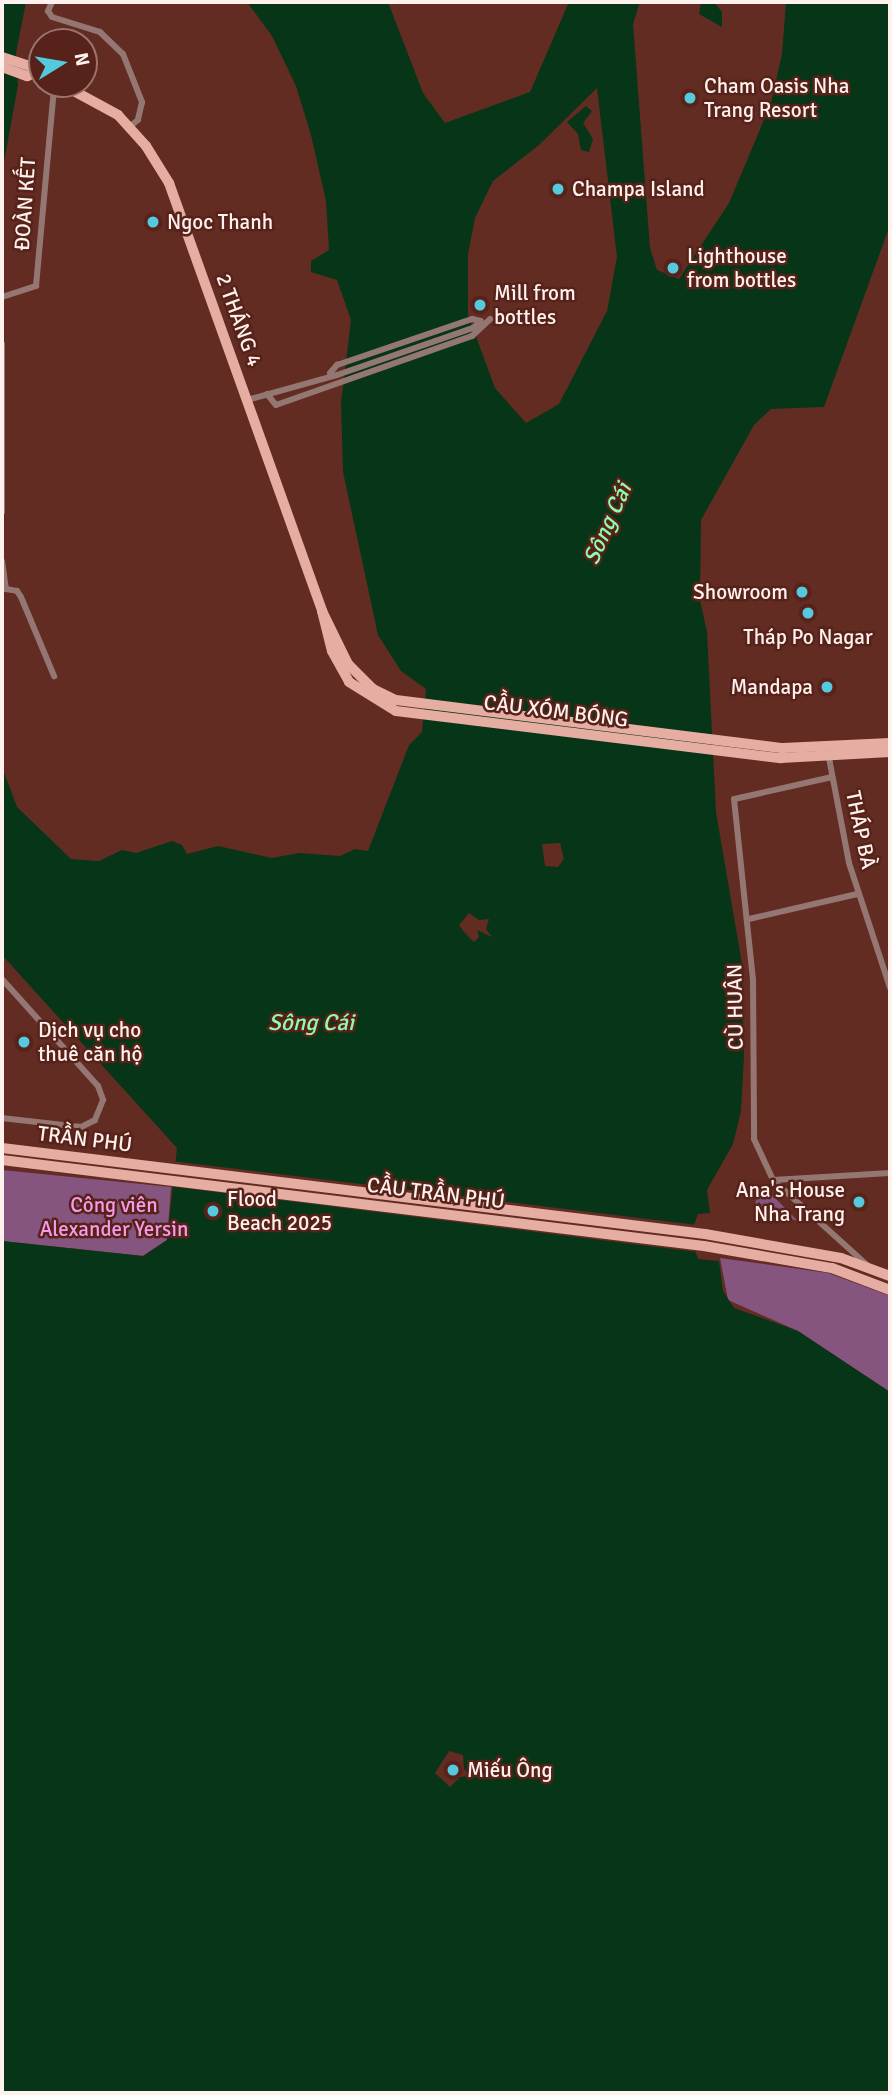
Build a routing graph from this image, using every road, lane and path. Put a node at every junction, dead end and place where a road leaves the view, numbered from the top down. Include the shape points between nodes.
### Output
1 (52, 2) edge
2 (2, 57) edge
3 (2, 67) edge
4 (28, 68) edge
5 (28, 76) edge
6 (57, 98) edge
7 (89, 98) edge
8 (129, 127) junction
9 (2, 297) edge
10 (476, 321) junction
11 (2, 344) edge
12 (330, 373) junction
13 (267, 394) junction
14 (247, 400) junction
15 (2, 512) edge
16 (2, 561) edge
17 (345, 666) joint
18 (54, 676) dead end
19 (890, 743) edge
20 (890, 752) edge
21 (782, 753) junction
22 (829, 758) junction
23 (832, 777) junction
24 (857, 894) junction
25 (749, 919) junction
26 (2, 979) edge
27 (890, 988) edge
28 (2, 1118) edge
29 (2, 1148) edge
30 (2, 1160) edge
31 (164, 1167) joint
32 (890, 1173) edge
33 (163, 1179) joint
34 (773, 1180) junction
35 (839, 1239) junction
36 (834, 1256) junction
37 (870, 1268) junction
38 (890, 1276) edge
39 (890, 1290) edge

1 - 8 street via 48,11 52,17 100,32 123,54 142,102 138,120
2 - 4 main road
3 - 5 main road
6 - 9 street, ĐOÀN KẾT via 36,286
7 - 8 main road, 2 THÁNG 4
8 - 14 main road, 2 THÁNG 4 via 169,183
10 - 12 street via 337,365
10 - 12 street via 473,328
10 - 13 street via 490,320 472,336 276,405
11 - 15 street
12 - 13 street
13 - 14 street
14 - 17 main road, 2 THÁNG 4
16 - 18 street via 6,589 21,597
17 - 21 main road, CẦU XÓM BÓNG via 373,689 396,700
19 - 21 main road
20 - 22 main road
21 - 22 main road
22 - 23 street, THÁP BÀ
23 - 24 street, THÁP BÀ
23 - 25 street, CÙ HUÂN via 734,799
24 - 25 street
24 - 27 street, THÁP BÀ
25 - 34 street, CÙ HUÂN via 754,1139
26 - 28 street via 98,1086 103,1100 95,1120 81,1126
29 - 31 main road, TRẦN PHÚ
30 - 33 main road, TRẦN PHÚ
31 - 36 main road, CẦU TRẦN PHÚ via 705,1234
32 - 34 street
33 - 39 main road, CẦU TRẦN PHÚ via 704,1246 832,1268
34 - 35 street, CÙ HUÂN
35 - 36 street via 843,1250
35 - 37 street, CÙ HUÂN
36 - 37 main road, CẦU TRẦN PHÚ
37 - 38 main road, CẦU TRẦN PHÚ

